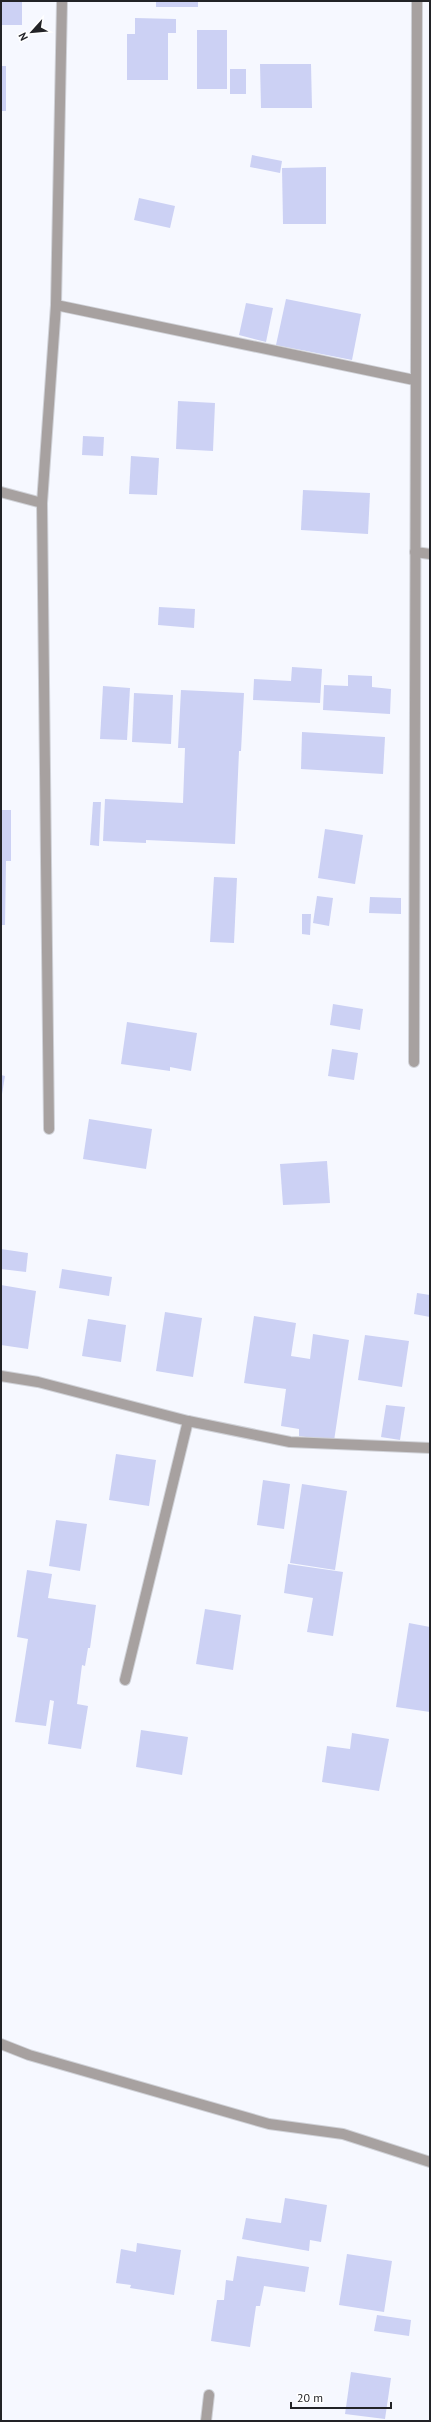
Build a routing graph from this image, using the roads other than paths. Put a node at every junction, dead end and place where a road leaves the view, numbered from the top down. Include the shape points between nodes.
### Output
1 (62, 1) edge
2 (417, 1) edge
3 (56, 305) junction
4 (414, 380) junction
5 (1, 492) edge
6 (42, 502) junction
7 (414, 552) junction
8 (430, 554) edge
9 (414, 1062) dead end
10 (49, 1129) dead end
11 (1, 1376) edge
12 (188, 1421) junction
13 (430, 1448) edge
14 (125, 1680) dead end
15 (1, 2044) edge
16 (430, 2162) edge
17 (209, 2395) dead end
18 (206, 2421) edge

1 - 3 street
2 - 4 street
3 - 4 street
3 - 6 street
4 - 7 street
5 - 6 street
6 - 10 street
7 - 8 street
7 - 9 street
11 - 12 street via 38,1382
12 - 13 street via 290,1442
12 - 14 street
15 - 16 street via 29,2055 269,2124 343,2134
17 - 18 street

